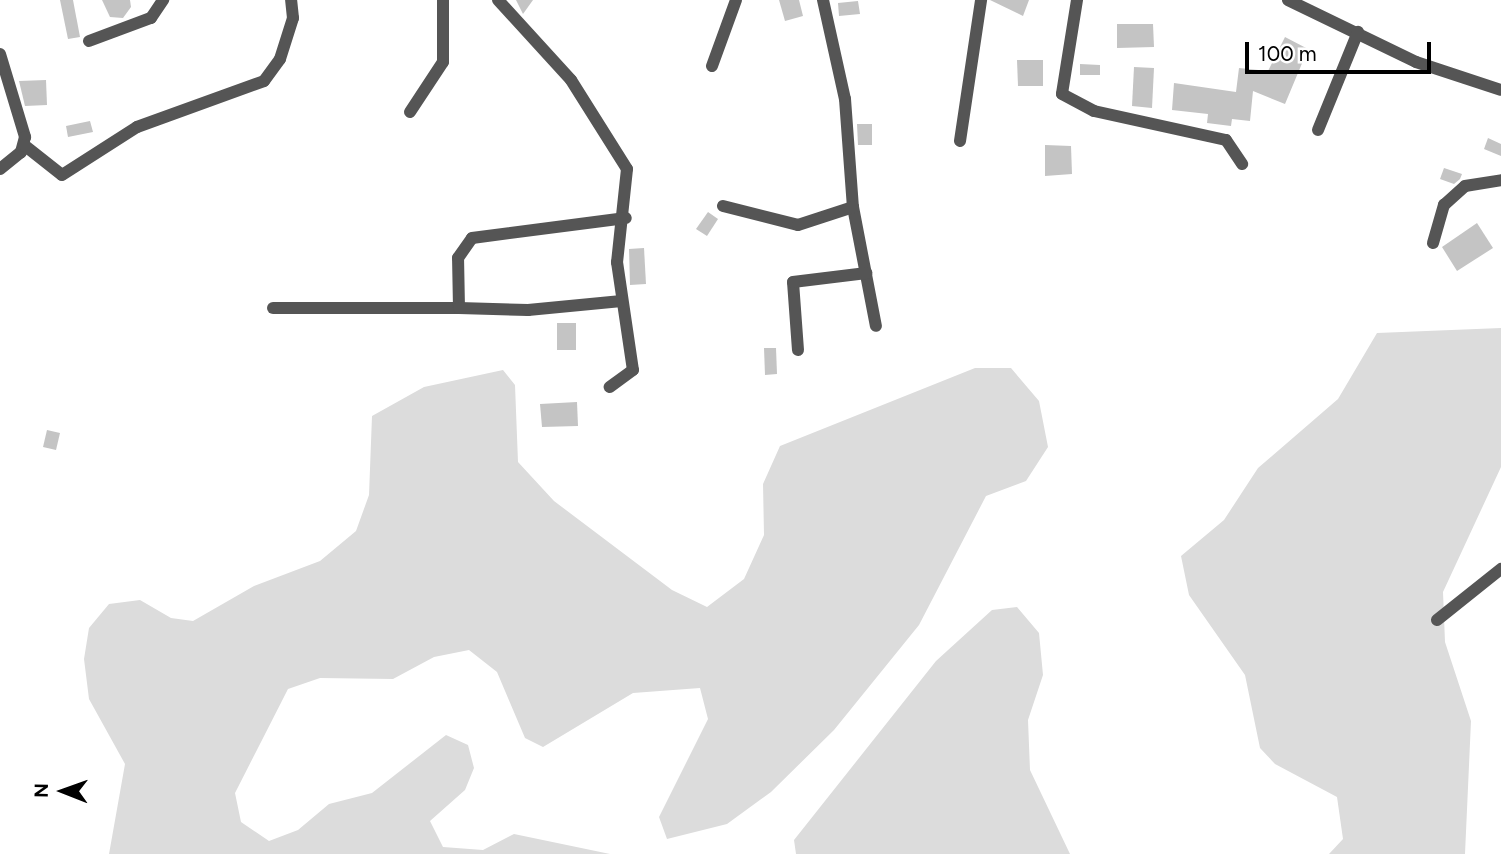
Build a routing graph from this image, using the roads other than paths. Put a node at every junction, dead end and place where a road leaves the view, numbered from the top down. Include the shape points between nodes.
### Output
1 (163, 0) edge
2 (291, 0) edge
3 (443, 0) edge
4 (498, 0) edge
5 (736, 0) edge
6 (824, 0) edge
7 (981, 0) edge
8 (1076, 0) edge
9 (1288, 0) edge
10 (1358, 32) junction
11 (89, 41) dead end
12 (0, 54) edge
13 (712, 66) dead end
14 (6, 87) edge
15 (1501, 90) edge
16 (410, 112) dead end
17 (1318, 130) dead end
18 (960, 141) dead end
19 (24, 145) junction
20 (1242, 164) dead end
21 (0, 169) edge
22 (1501, 180) edge
23 (723, 206) dead end
24 (853, 207) junction
25 (626, 218) junction
26 (1433, 243) dead end
27 (866, 274) junction
28 (622, 301) junction
29 (273, 308) dead end
30 (459, 308) junction
31 (876, 326) dead end
32 (798, 350) dead end
33 (610, 387) dead end
34 (1501, 569) edge
35 (1437, 620) dead end

1 - 11 street via 151,18
2 - 19 street via 293,18 280,59 264,81 137,127 62,175
3 - 16 street via 443,62
4 - 25 street via 514,24 554,58 611,139 629,176
5 - 13 street
6 - 24 street via 845,99
7 - 18 street
8 - 20 street via 1062,94 1094,111 1226,140
9 - 10 street
10 - 15 street via 1416,62
10 - 17 street
12 - 14 street
14 - 19 street
19 - 21 street
22 - 26 street via 1465,186 1444,205
23 - 24 street via 798,225
24 - 27 street
25 - 28 street via 617,262
25 - 30 street via 472,238 458,258
27 - 31 street
27 - 32 street via 793,282
28 - 30 street via 528,310
28 - 33 street via 633,370
29 - 30 street
34 - 35 street

